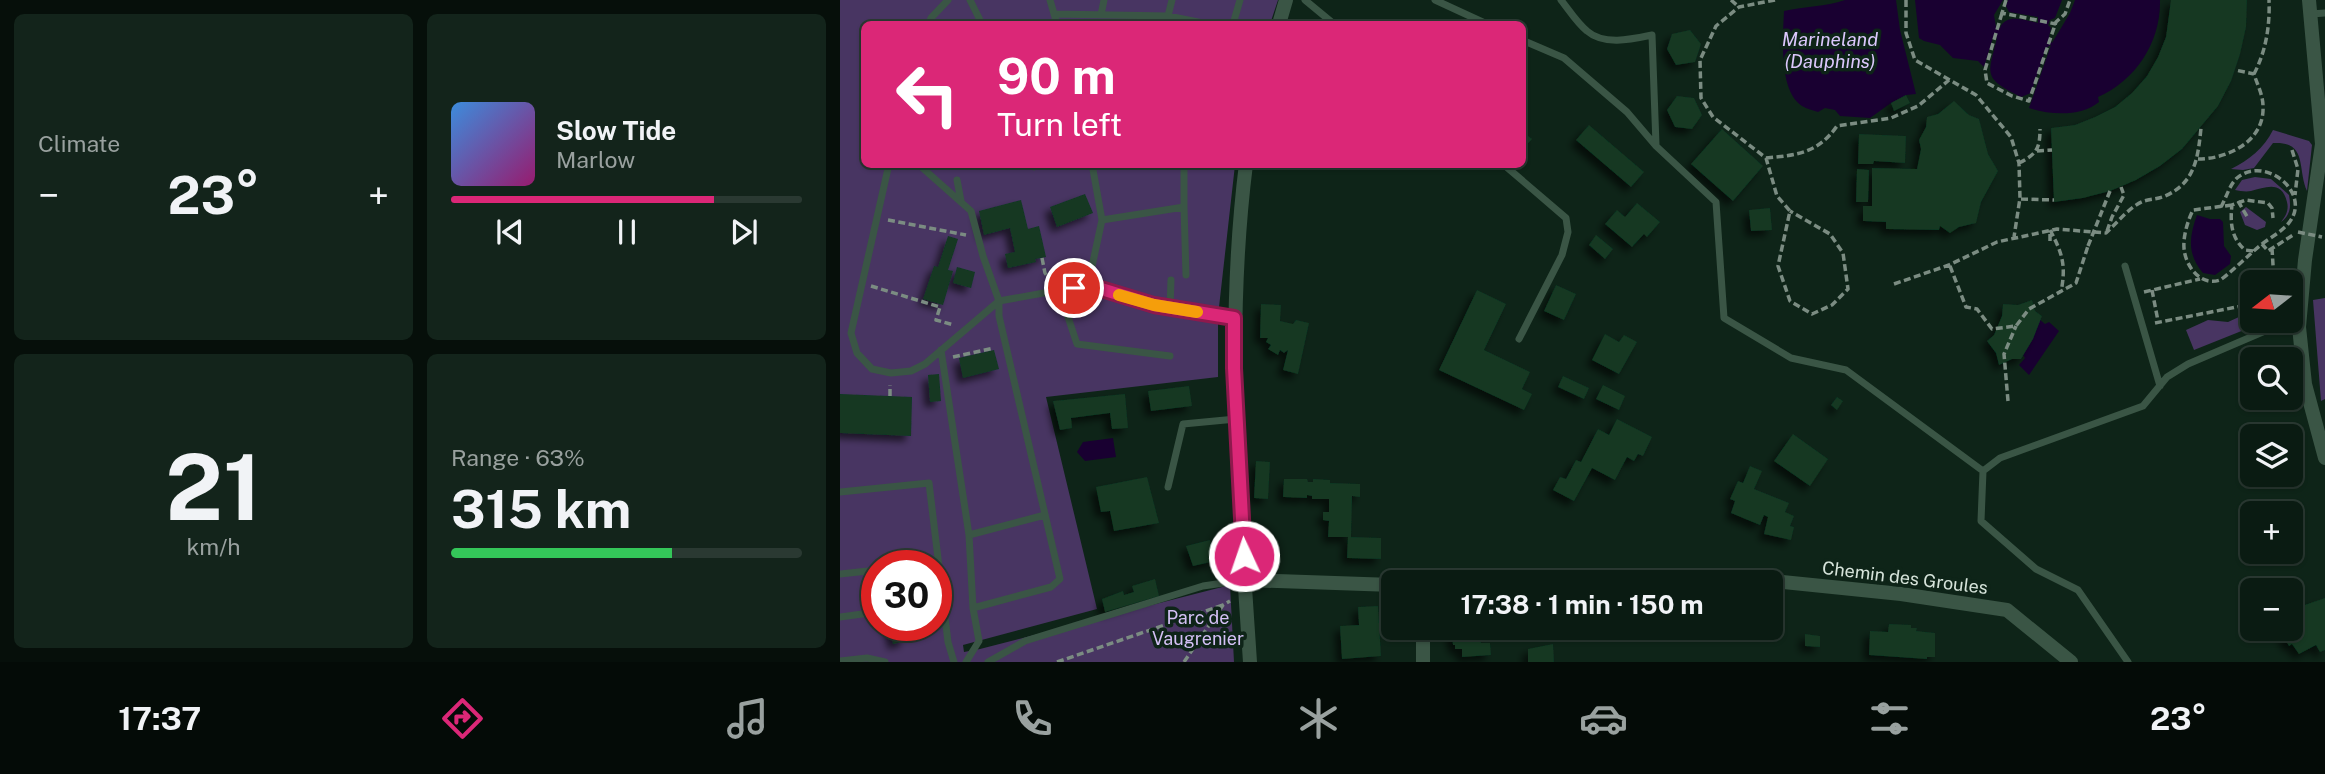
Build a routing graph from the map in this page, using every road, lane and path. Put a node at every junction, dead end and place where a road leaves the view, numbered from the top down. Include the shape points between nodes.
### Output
1 (948, 0) edge
2 (970, 0) edge
3 (1050, 0) edge
4 (1104, 0) edge
5 (1172, 0) edge
6 (1240, 0) edge
7 (1286, 0) edge
8 (1305, 0) edge
9 (1435, 0) edge
10 (1561, 0) edge
11 (1731, 0) edge
12 (1775, 0) edge
13 (1906, 0) edge
14 (2006, 0) edge
15 (2070, 0) edge
16 (2269, 0) edge
17 (1739, 7) junction
18 (2315, 9) edge
19 (2002, 13) junction
20 (1054, 14) junction
21 (1101, 15) junction
22 (1168, 16) junction
23 (930, 21) edge
24 (980, 21) edge
25 (1056, 21) edge
26 (1194, 21) edge
27 (1234, 21) edge
28 (1280, 21) edge
29 (1330, 21) edge
30 (1480, 21) edge
31 (2053, 24) junction
32 (1526, 42) edge
33 (2235, 71) dead end
34 (2254, 74) junction
35 (1949, 80) junction
36 (2039, 128) dead end
37 (2201, 128) dead end
38 (1656, 146) junction
39 (2037, 150) junction
40 (2052, 150) dead end
41 (2292, 150) dead end
42 (1766, 158) junction
43 (2198, 159) junction
44 (2020, 163) junction
45 (888, 168) edge
46 (923, 168) edge
47 (1093, 168) edge
48 (1185, 168) edge
49 (1245, 168) edge
50 (1508, 168) edge
51 (957, 180) dead end
52 (2121, 187) dead end
53 (2110, 191) dead end
54 (2295, 197) junction
55 (2020, 198) junction
56 (2054, 200) dead end
57 (961, 202) junction
58 (2232, 205) junction
59 (2240, 205) junction
60 (2221, 206) junction
61 (1184, 207) junction
62 (1790, 211) junction
63 (2248, 218) dead end
64 (2273, 218) dead end
65 (1102, 220) junction
66 (903, 223) dead end
67 (2050, 230) junction
68 (947, 232) dead end
69 (2106, 233) junction
70 (2322, 237) dead end
71 (2014, 238) junction
72 (2050, 242) dead end
73 (2262, 244) junction
74 (2272, 248) junction
75 (2253, 251) junction
76 (1042, 258) dead end
77 (1949, 265) junction
78 (2125, 266) dead end
79 (2273, 270) edge
80 (1186, 275) dead end
81 (2200, 279) junction
82 (1171, 281) dead end
83 (2303, 282) edge
84 (1894, 284) dead end
85 (1088, 285) junction
86 (881, 289) dead end
87 (1059, 290) junction
88 (2152, 290) junction
89 (2061, 292) junction
90 (2134, 296) junction
91 (999, 301) junction
92 (2240, 306) edge
93 (1170, 308) junction
94 (1234, 318) junction
95 (2158, 321) junction
96 (2016, 326) junction
97 (2143, 327) junction
98 (966, 329) junction
99 (2260, 333) edge
100 (2300, 333) edge
101 (1519, 339) dead end
102 (1006, 346) junction
103 (942, 350) junction
104 (1170, 356) dead end
105 (943, 360) junction
106 (2160, 386) junction
107 (2008, 401) dead end
108 (1236, 419) junction
109 (2325, 458) edge
110 (1983, 471) junction
111 (1168, 487) dead end
112 (840, 492) edge
113 (1045, 515) junction
114 (969, 535) junction
115 (936, 550) edge
116 (861, 572) edge
117 (840, 574) edge
118 (1783, 582) edge
119 (1381, 585) edge
120 (1245, 587) junction
121 (1223, 605) junction
122 (973, 608) junction
123 (861, 614) edge
124 (840, 617) edge
125 (1423, 640) edge
126 (947, 641) edge
127 (840, 661) edge
128 (885, 662) edge
129 (954, 662) edge
130 (966, 662) edge
131 (988, 662) edge
132 (1057, 662) edge
133 (1184, 662) edge
134 (1250, 662) edge
135 (1423, 662) edge
136 (2071, 662) edge
137 (2128, 662) edge

1 - 23 lane
2 - 24 lane
3 - 20 lane
4 - 21 lane
5 - 22 lane
6 - 27 lane
7 - 28 street
8 - 29 lane
9 - 30 lane
10 - 38 lane via 1588,32 1606,39 1653,34
11 - 17 path
12 - 17 path
13 - 35 path via 1906,33 1915,60
14 - 19 path
15 - 31 path via 2065,14
16 - 34 path via 2264,54
17 - 42 path via 1716,26 1700,60 1701,97 1713,117
18 - 83 street via 2322,144
19 - 31 path
19 - 31 path via 1985,70 1987,83 2029,101
20 - 21 lane
20 - 25 lane
21 - 22 lane
22 - 26 lane
32 - 38 lane via 1564,58
33 - 34 path
34 - 43 path via 2263,106 2260,126 2245,145 2214,159
35 - 42 path via 1917,106 1891,118 1838,126 1826,142 1807,151
35 - 44 path via 1976,95 2011,137
36 - 39 path
37 - 43 path
38 - 110 lane via 1716,202 1724,318 1791,358 1846,370
39 - 40 path
39 - 44 path
41 - 54 path via 2298,169
42 - 62 path via 1777,196
43 - 69 path via 2190,179 2177,190 2142,201
44 - 55 path
45 - 103 lane via 851,333 857,353 872,369 891,373 911,372
46 - 57 lane
47 - 65 lane
48 - 61 lane
49 - 94 street
50 - 101 lane via 1566,218 1568,232 1562,255
51 - 57 lane
52 - 69 path via 2124,195
53 - 89 path, bridge via 2076,283
54 - 60 path via 2287,183 2263,171 2239,177
54 - 73 path via 2295,212 2288,223
55 - 56 path
55 - 71 path
57 - 91 lane via 971,211
58 - 59 path
58 - 60 path
58 - 75 path via 2234,236 2245,250
59 - 63 path
59 - 64 path via 2246,200 2268,203
60 - 81 path via 2193,210 2190,216 2184,247
61 - 65 lane
61 - 80 lane
62 - 62 path via 1778,266 1790,301 1812,314 1832,306 1848,289 1843,253 1829,233
65 - 85 lane
66 - 68 path
67 - 69 path
67 - 71 path
67 - 72 path
67 - 89 path via 2064,261
70 - 74 path, bridge via 2298,232
71 - 77 path
73 - 74 path via 2268,251
73 - 75 path
74 - 79 path
75 - 81 path via 2222,280
76 - 87 path via 1045,273
77 - 84 path
77 - 96 path via 1966,307 1976,309 1992,329
78 - 90 lane
81 - 88 path
82 - 93 lane
85 - 87 lane
85 - 93 lane
86 - 98 path via 940,307 936,320
87 - 91 lane
87 - 104 lane via 1076,344
88 - 90 path
88 - 95 path
89 - 96 path via 2029,309
90 - 97 lane
91 - 98 lane
91 - 102 lane
92 - 95 path
93 - 94 lane
94 - 108 street
95 - 97 path
96 - 107 path via 2004,354
97 - 106 lane
98 - 103 lane
99 - 106 lane via 2188,364
100 - 109 street via 2305,384
102 - 105 path
102 - 113 lane
103 - 105 lane
105 - 114 lane
106 - 110 lane via 2143,406 2000,458
108 - 111 lane via 1184,424
108 - 120 street
110 - 137 lane via 1981,521 2036,569 2078,590
112 - 115 lane via 929,482
113 - 114 lane
113 - 122 lane via 1060,579 1051,587
114 - 122 lane
116 - 117 lane
118 - 136 street, Chemin des Groules via 2007,610
119 - 120 street
120 - 121 path
120 - 131 lane via 1203,586 1025,640
120 - 134 street
121 - 132 path
121 - 133 path
122 - 130 lane via 979,641
123 - 124 lane
125 - 135 street
126 - 129 lane
127 - 128 lane via 867,658

